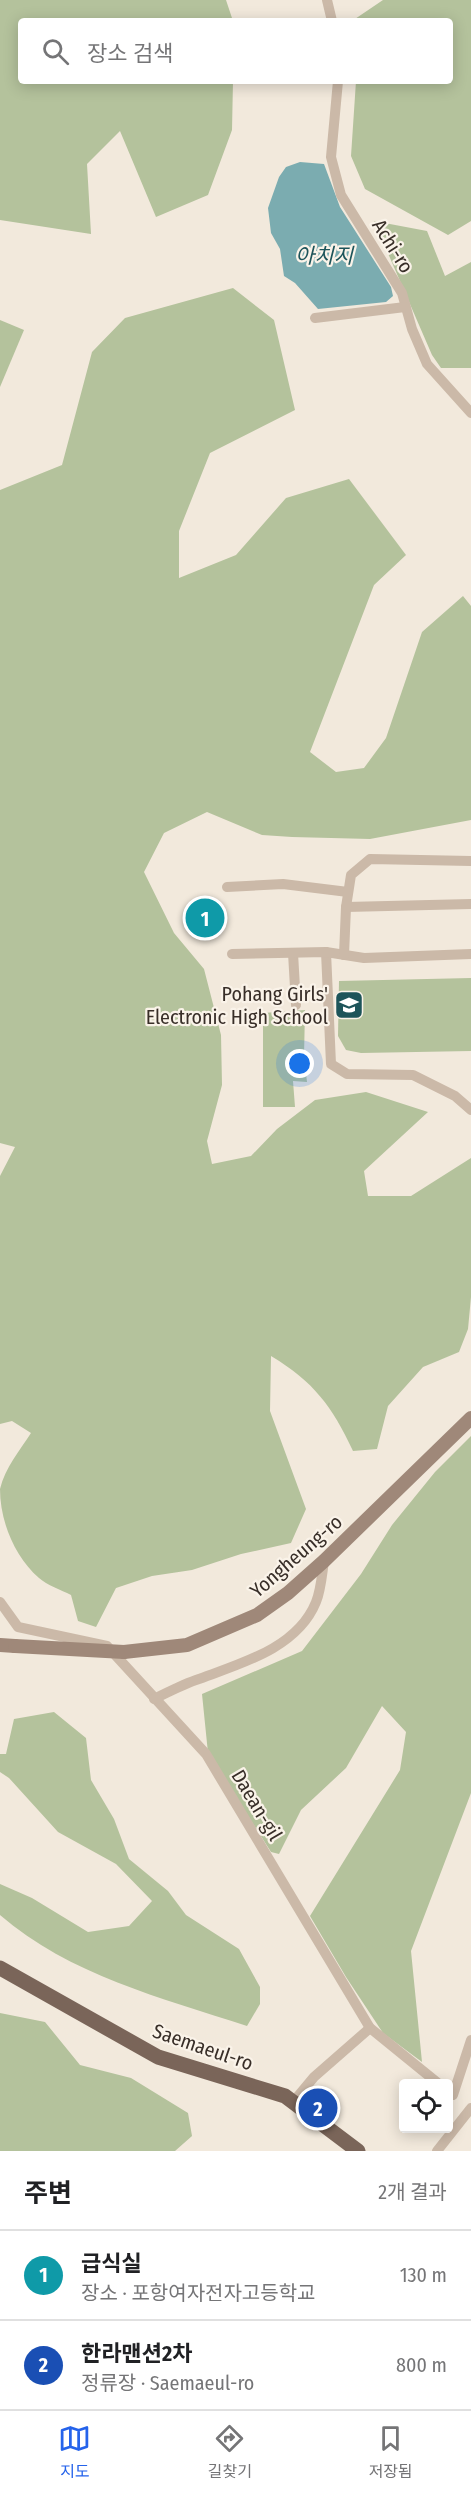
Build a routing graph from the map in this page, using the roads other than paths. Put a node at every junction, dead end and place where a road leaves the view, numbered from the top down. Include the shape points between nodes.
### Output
1 (327, 0) edge
2 (331, 18) edge
3 (338, 84) edge
4 (405, 307) junction
5 (315, 318) dead end
6 (471, 413) edge
7 (471, 861) edge
8 (227, 887) dead end
9 (348, 892) junction
10 (471, 904) edge
11 (346, 907) junction
12 (326, 952) junction
13 (293, 953) junction
14 (232, 954) dead end
15 (471, 954) edge
16 (344, 955) junction
17 (296, 1005) dead end
18 (471, 1110) edge
19 (471, 1418) edge
20 (324, 1561) junction
21 (0, 1602) edge
22 (0, 1645) edge
23 (154, 1699) junction
24 (0, 1968) edge
25 (370, 2028) junction
26 (471, 2040) edge
27 (433, 2079) edge
28 (453, 2088) edge
29 (453, 2094) edge
30 (294, 2101) junction
31 (471, 2106) edge
32 (358, 2151) edge
33 (437, 2151) edge

1 - 2 street
3 - 4 street, Achi-ro via 331,157 341,195 402,293
4 - 5 street
4 - 6 street, Achi-ro via 427,364
7 - 9 street via 370,859 351,875
8 - 9 street via 282,884
9 - 11 street
10 - 11 street
11 - 16 street
12 - 13 street
12 - 16 street
12 - 18 street via 331,1064 347,1074 413,1075 455,1096
13 - 14 street
13 - 17 street
15 - 16 street via 364,958
19 - 20 main road, Yongheung-ro
20 - 22 main road, Yongheung-ro, bridge via 257,1615 187,1645 124,1652
20 - 23 street via 316,1602 297,1631 260,1655
21 - 23 street, Daean-gil via 18,1627 107,1646
23 - 25 street, Daean-gil via 206,1754
24 - 30 main road, Saemaeul-ro via 158,2057
25 - 27 street, Daean-gil
25 - 30 street via 314,2077
26 - 28 street
29 - 31 street
30 - 32 main road, Saemaeul-ro
31 - 33 street

